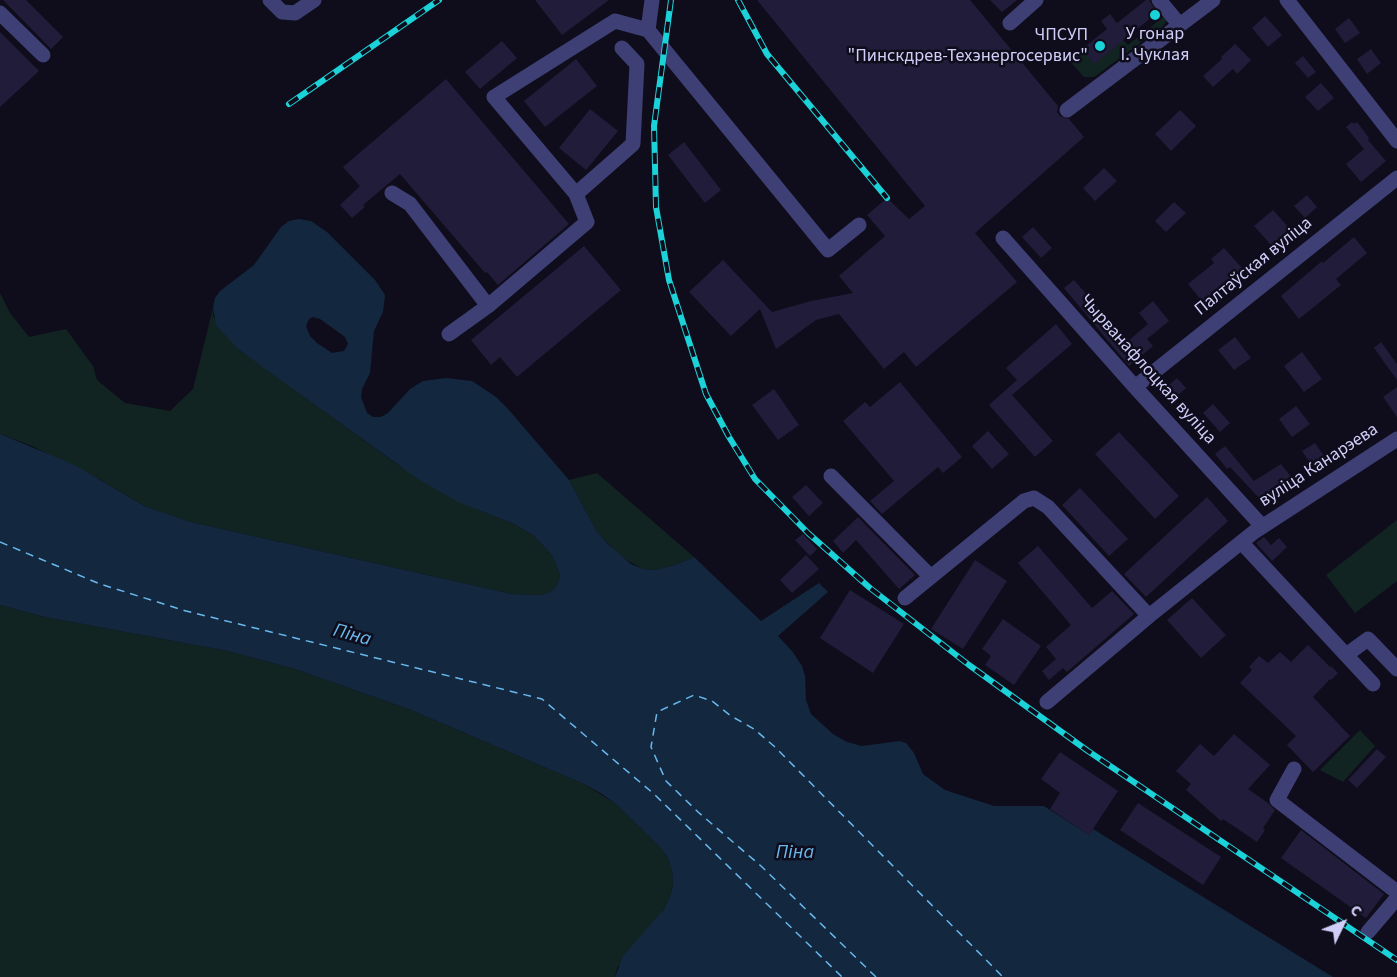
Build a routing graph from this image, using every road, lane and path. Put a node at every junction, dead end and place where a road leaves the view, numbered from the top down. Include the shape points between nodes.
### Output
1 (270, 0) edge
2 (314, 0) edge
3 (652, 0) edge
4 (1036, 0) edge
5 (1159, 0) edge
6 (1287, 0) edge
7 (1210, 1) edge
8 (0, 13) edge
9 (1010, 23) dead end
10 (1179, 24) junction
11 (648, 30) junction
12 (622, 48) dead end
13 (43, 55) dead end
14 (1066, 110) dead end
15 (1397, 141) edge
16 (1397, 178) edge
17 (392, 193) dead end
18 (576, 194) junction
19 (859, 225) dead end
20 (1003, 238) dead end
21 (488, 306) junction
22 (448, 334) dead end
23 (1134, 387) junction
24 (1396, 441) edge
25 (831, 476) dead end
26 (1262, 526) junction
27 (1242, 543) junction
28 (931, 577) junction
29 (905, 598) dead end
30 (1149, 616) junction
31 (1346, 655) junction
32 (1397, 669) edge
33 (1373, 684) dead end
34 (1047, 702) dead end
35 (1294, 769) dead end
36 (1397, 892) edge
37 (1397, 898) edge
38 (1368, 932) dead end

1 - 2 street via 282,12 296,13
3 - 11 street
4 - 9 street
5 - 10 street
6 - 15 street
7 - 10 street
8 - 13 street
10 - 14 street
11 - 18 street via 615,21 494,97
11 - 19 street via 828,250
12 - 18 street via 637,64 633,144
16 - 23 street, Палтаўская вуліца
17 - 21 street via 410,204
18 - 21 street via 587,222
20 - 23 street, Чырванафлоцкая вуліца
21 - 22 street
23 - 26 street, Чырванафлоцкая вуліца
24 - 26 street, вуліца Канарэева
25 - 28 street
26 - 27 street, вуліца Канарэева
27 - 30 street, вуліца Канарэева
27 - 31 street
28 - 29 street
28 - 30 street via 1024,501 1034,498 1048,507
30 - 34 street, вуліца Канарэева
31 - 32 street via 1368,639
31 - 33 street
35 - 36 street via 1277,800
37 - 38 street

